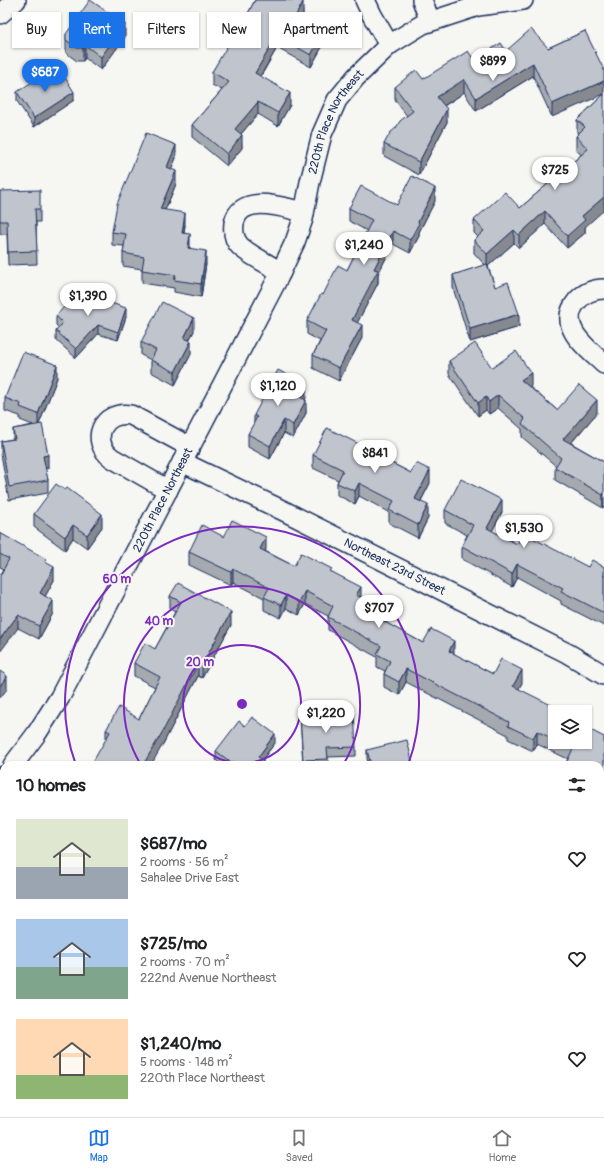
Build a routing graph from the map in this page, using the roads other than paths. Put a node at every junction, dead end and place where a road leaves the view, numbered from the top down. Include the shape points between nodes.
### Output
1 (16, 0) edge
2 (365, 0) edge
3 (422, 0) edge
4 (523, 0) edge
5 (0, 14) edge
6 (430, 21) junction
7 (389, 45) junction
8 (304, 212) junction
9 (281, 272) junction
10 (604, 289) edge
11 (604, 364) edge
12 (186, 454) junction
13 (168, 490) junction
14 (604, 675) edge
15 (16, 761) edge

1 - 5 street
2 - 7 street
3 - 6 street
4 - 6 street, 220th Place Northeast via 478,6
6 - 7 street, 220th Place Northeast
7 - 8 street, 220th Place Northeast via 337,100 322,134
8 - 9 street, 220th Place Northeast via 295,242
8 - 9 street via 253,204 239,213 235,221 233,229 238,244
9 - 12 street, 220th Place Northeast
10 - 11 street via 596,289 581,297 575,303 569,319 574,334
12 - 13 street, 220th Place Northeast
12 - 13 street, Northeast 23rd Street via 131,416 116,416 104,424 100,439 106,454
12 - 14 street, Northeast 23rd Street via 284,511 567,653
13 - 15 street, 220th Place Northeast via 60,697

